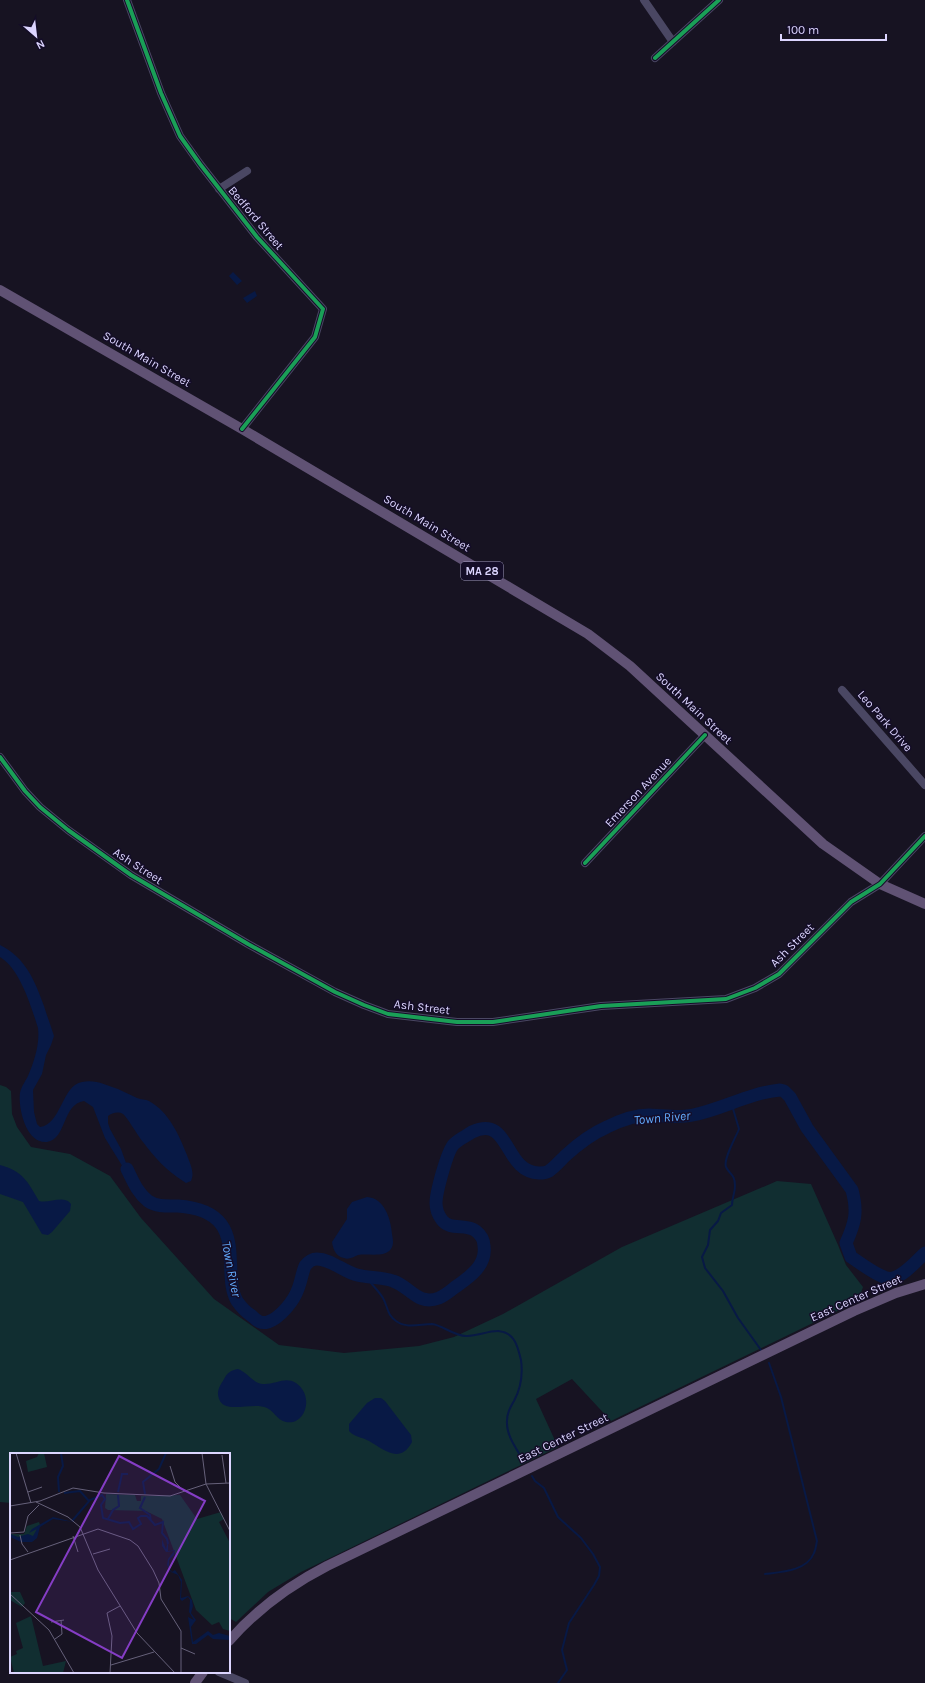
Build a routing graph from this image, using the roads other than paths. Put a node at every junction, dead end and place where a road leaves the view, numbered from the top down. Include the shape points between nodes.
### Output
1 (127, 0) edge
2 (644, 0) edge
3 (719, 0) edge
4 (673, 42) junction
5 (655, 58) dead end
6 (247, 171) dead end
7 (219, 189) junction
8 (0, 290) edge
9 (242, 428) junction
10 (842, 690) dead end
11 (705, 735) junction
12 (0, 757) edge
13 (925, 785) edge
14 (925, 836) edge
15 (585, 863) dead end
16 (880, 884) junction
17 (925, 904) edge
18 (925, 1284) edge
19 (230, 1640) edge
20 (202, 1673) edge
21 (228, 1673) edge
22 (195, 1683) edge
23 (245, 1683) edge

1 - 7 street, Bedford Street via 161,93 180,136
2 - 4 street
3 - 4 street
4 - 5 street
6 - 7 street
7 - 9 street, Bedford Street via 257,237 323,309 315,337
8 - 9 main road, South Main Street / MA 28
9 - 11 main road, South Main Street / MA 28 via 588,634 630,666
10 - 13 street, Leo Park Drive
11 - 15 street, Emerson Avenue
11 - 16 main road, South Main Street / MA 28 via 823,844
12 - 16 street, Ash Street via 40,808 131,875 335,992 396,1015 457,1022 493,1022 601,1006 726,999 755,988 779,974 851,902
14 - 16 street, Ash Street
16 - 17 main road, South Main Street / MA 28
18 - 19 main road, East Center Street via 854,1311 327,1566 294,1584 271,1601
20 - 22 main road
21 - 23 street

